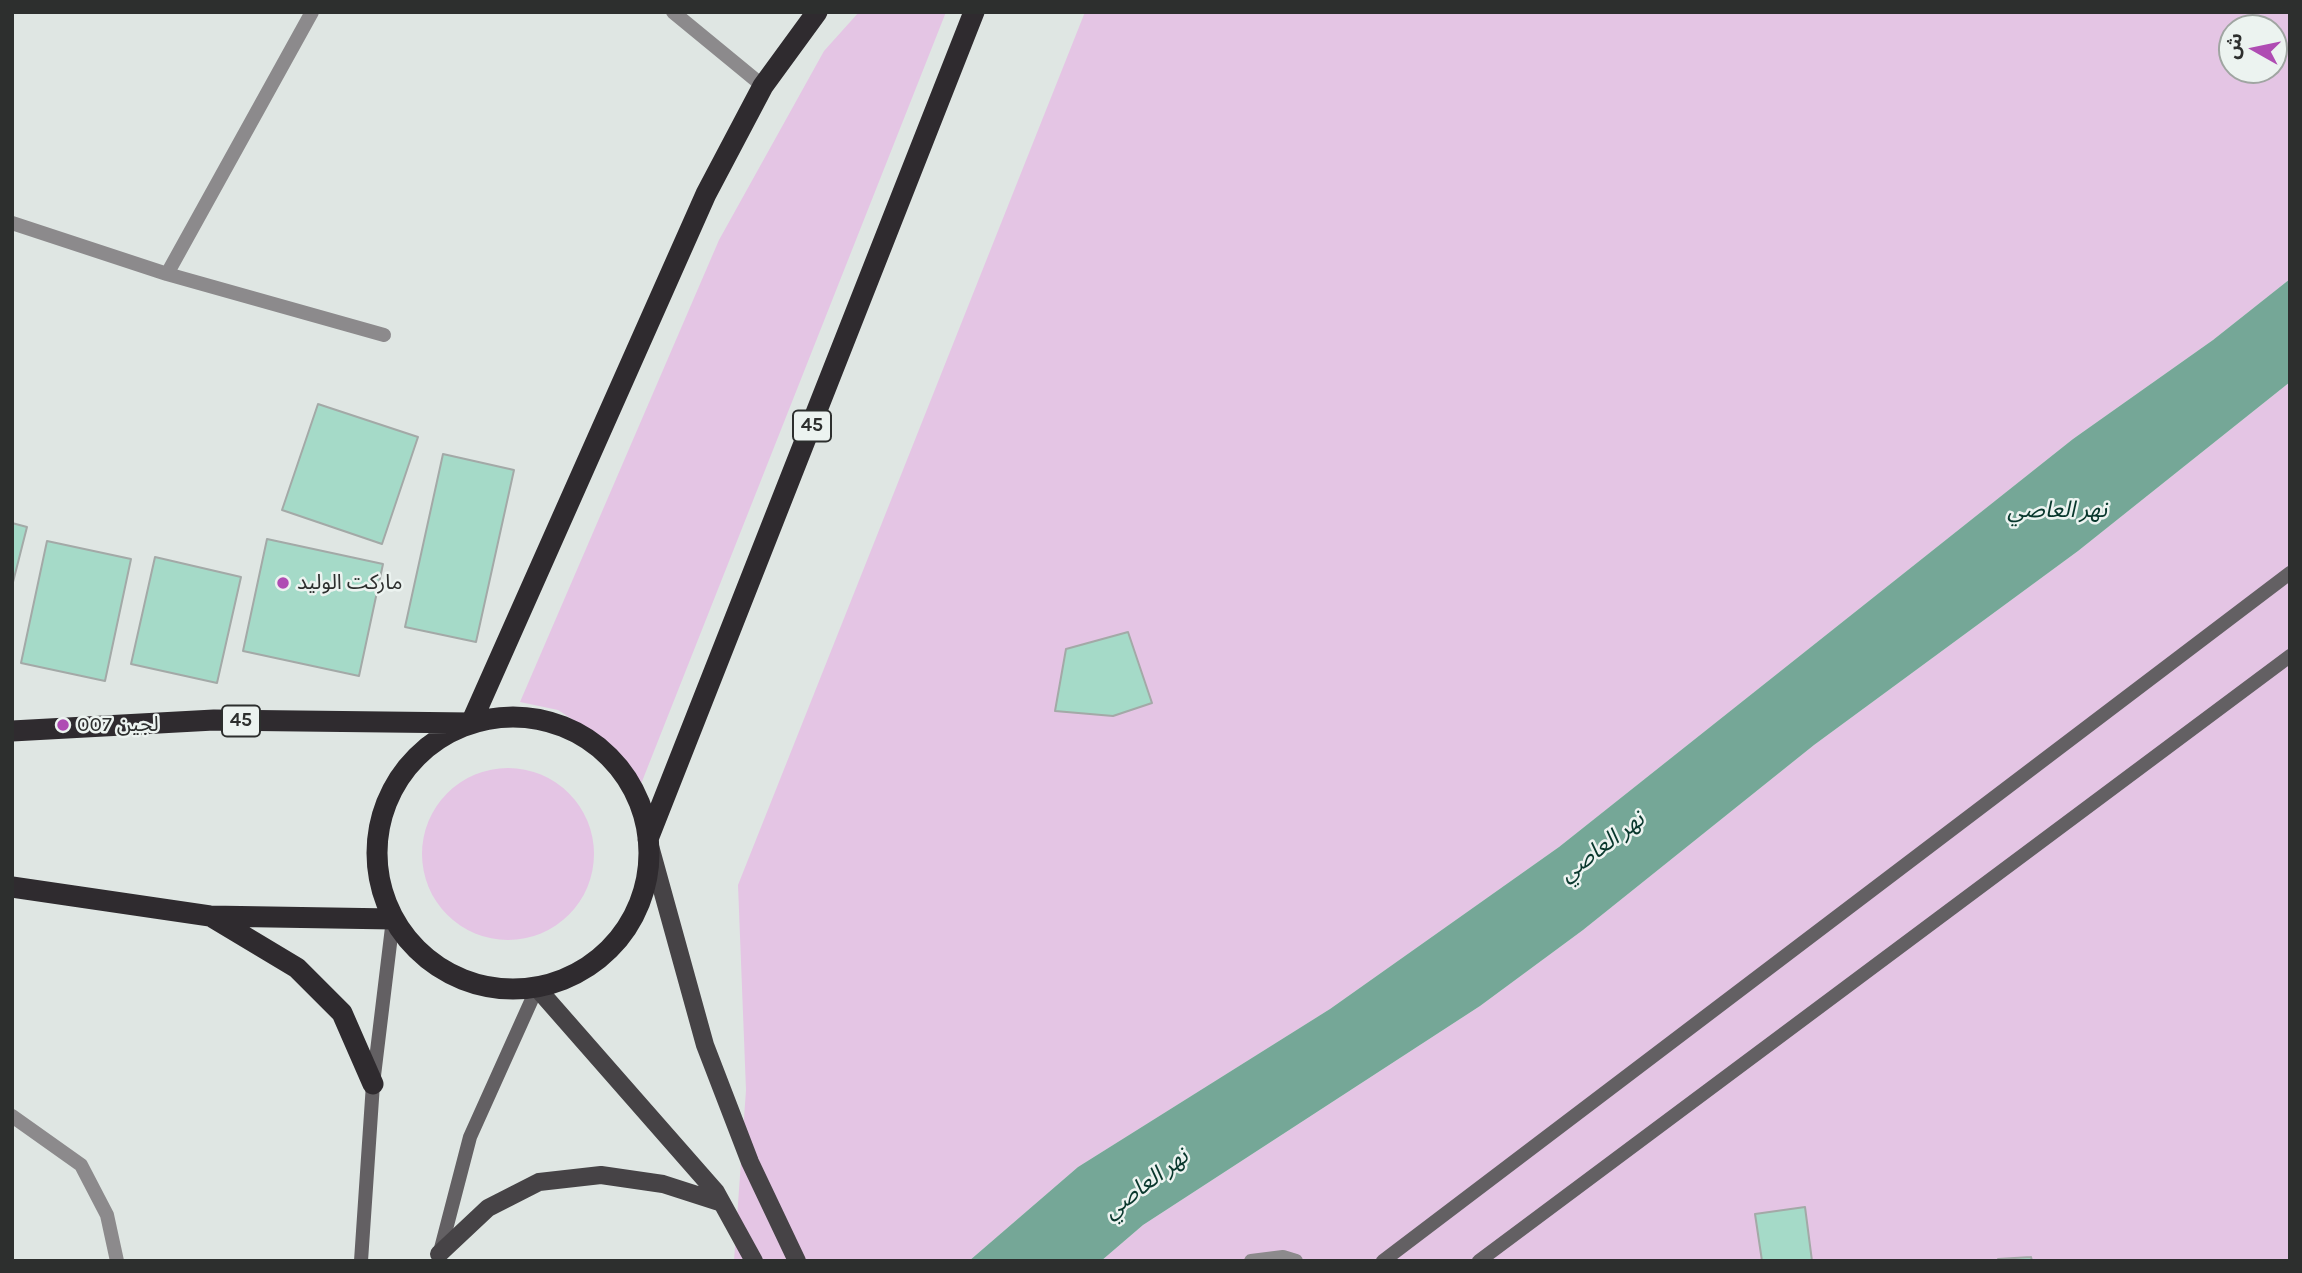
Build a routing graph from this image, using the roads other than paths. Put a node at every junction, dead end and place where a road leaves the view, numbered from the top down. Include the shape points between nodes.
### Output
1 (312, 12) edge
2 (673, 12) edge
3 (817, 12) edge
4 (974, 12) edge
5 (763, 86) junction
6 (12, 223) edge
7 (167, 274) junction
8 (384, 335) dead end
9 (2290, 573) edge
10 (2290, 656) edge
11 (471, 723) junction
12 (12, 731) edge
13 (648, 839) junction
14 (12, 887) edge
15 (210, 916) junction
16 (393, 919) junction
17 (537, 988) junction
18 (373, 1084) junction
19 (12, 1116) edge
20 (722, 1203) junction
21 (439, 1257) edge
22 (117, 1261) edge
23 (360, 1261) edge
24 (754, 1261) edge
25 (797, 1261) edge
26 (1251, 1261) edge
27 (1296, 1261) edge
28 (1383, 1261) edge
29 (1479, 1261) edge

1 - 7 street
2 - 5 street
3 - 5 highway
4 - 13 highway, 45
5 - 11 highway via 706,194
6 - 7 street
7 - 8 street
9 - 28 main road
10 - 29 main road
11 - 12 highway, 45 via 214,720
11 - 13 highway via 505,716 538,718 571,729 600,747 623,772 640,803
11 - 16 highway via 443,734 413,759 393,787 380,819 376,853 380,887
13 - 17 highway via 648,870 639,904 623,934 599,959 570,977
13 - 25 main road via 705,1045 750,1162
14 - 15 highway
15 - 16 highway
15 - 18 highway via 297,968 342,1013
16 - 17 highway via 412,947 449,974 503,990
16 - 18 main road
17 - 20 main road
17 - 21 main road via 470,1137
18 - 23 main road
19 - 22 street via 81,1165 107,1215
20 - 21 main road via 663,1184 601,1175 539,1182 488,1208
20 - 24 main road
26 - 27 street via 1283,1257

